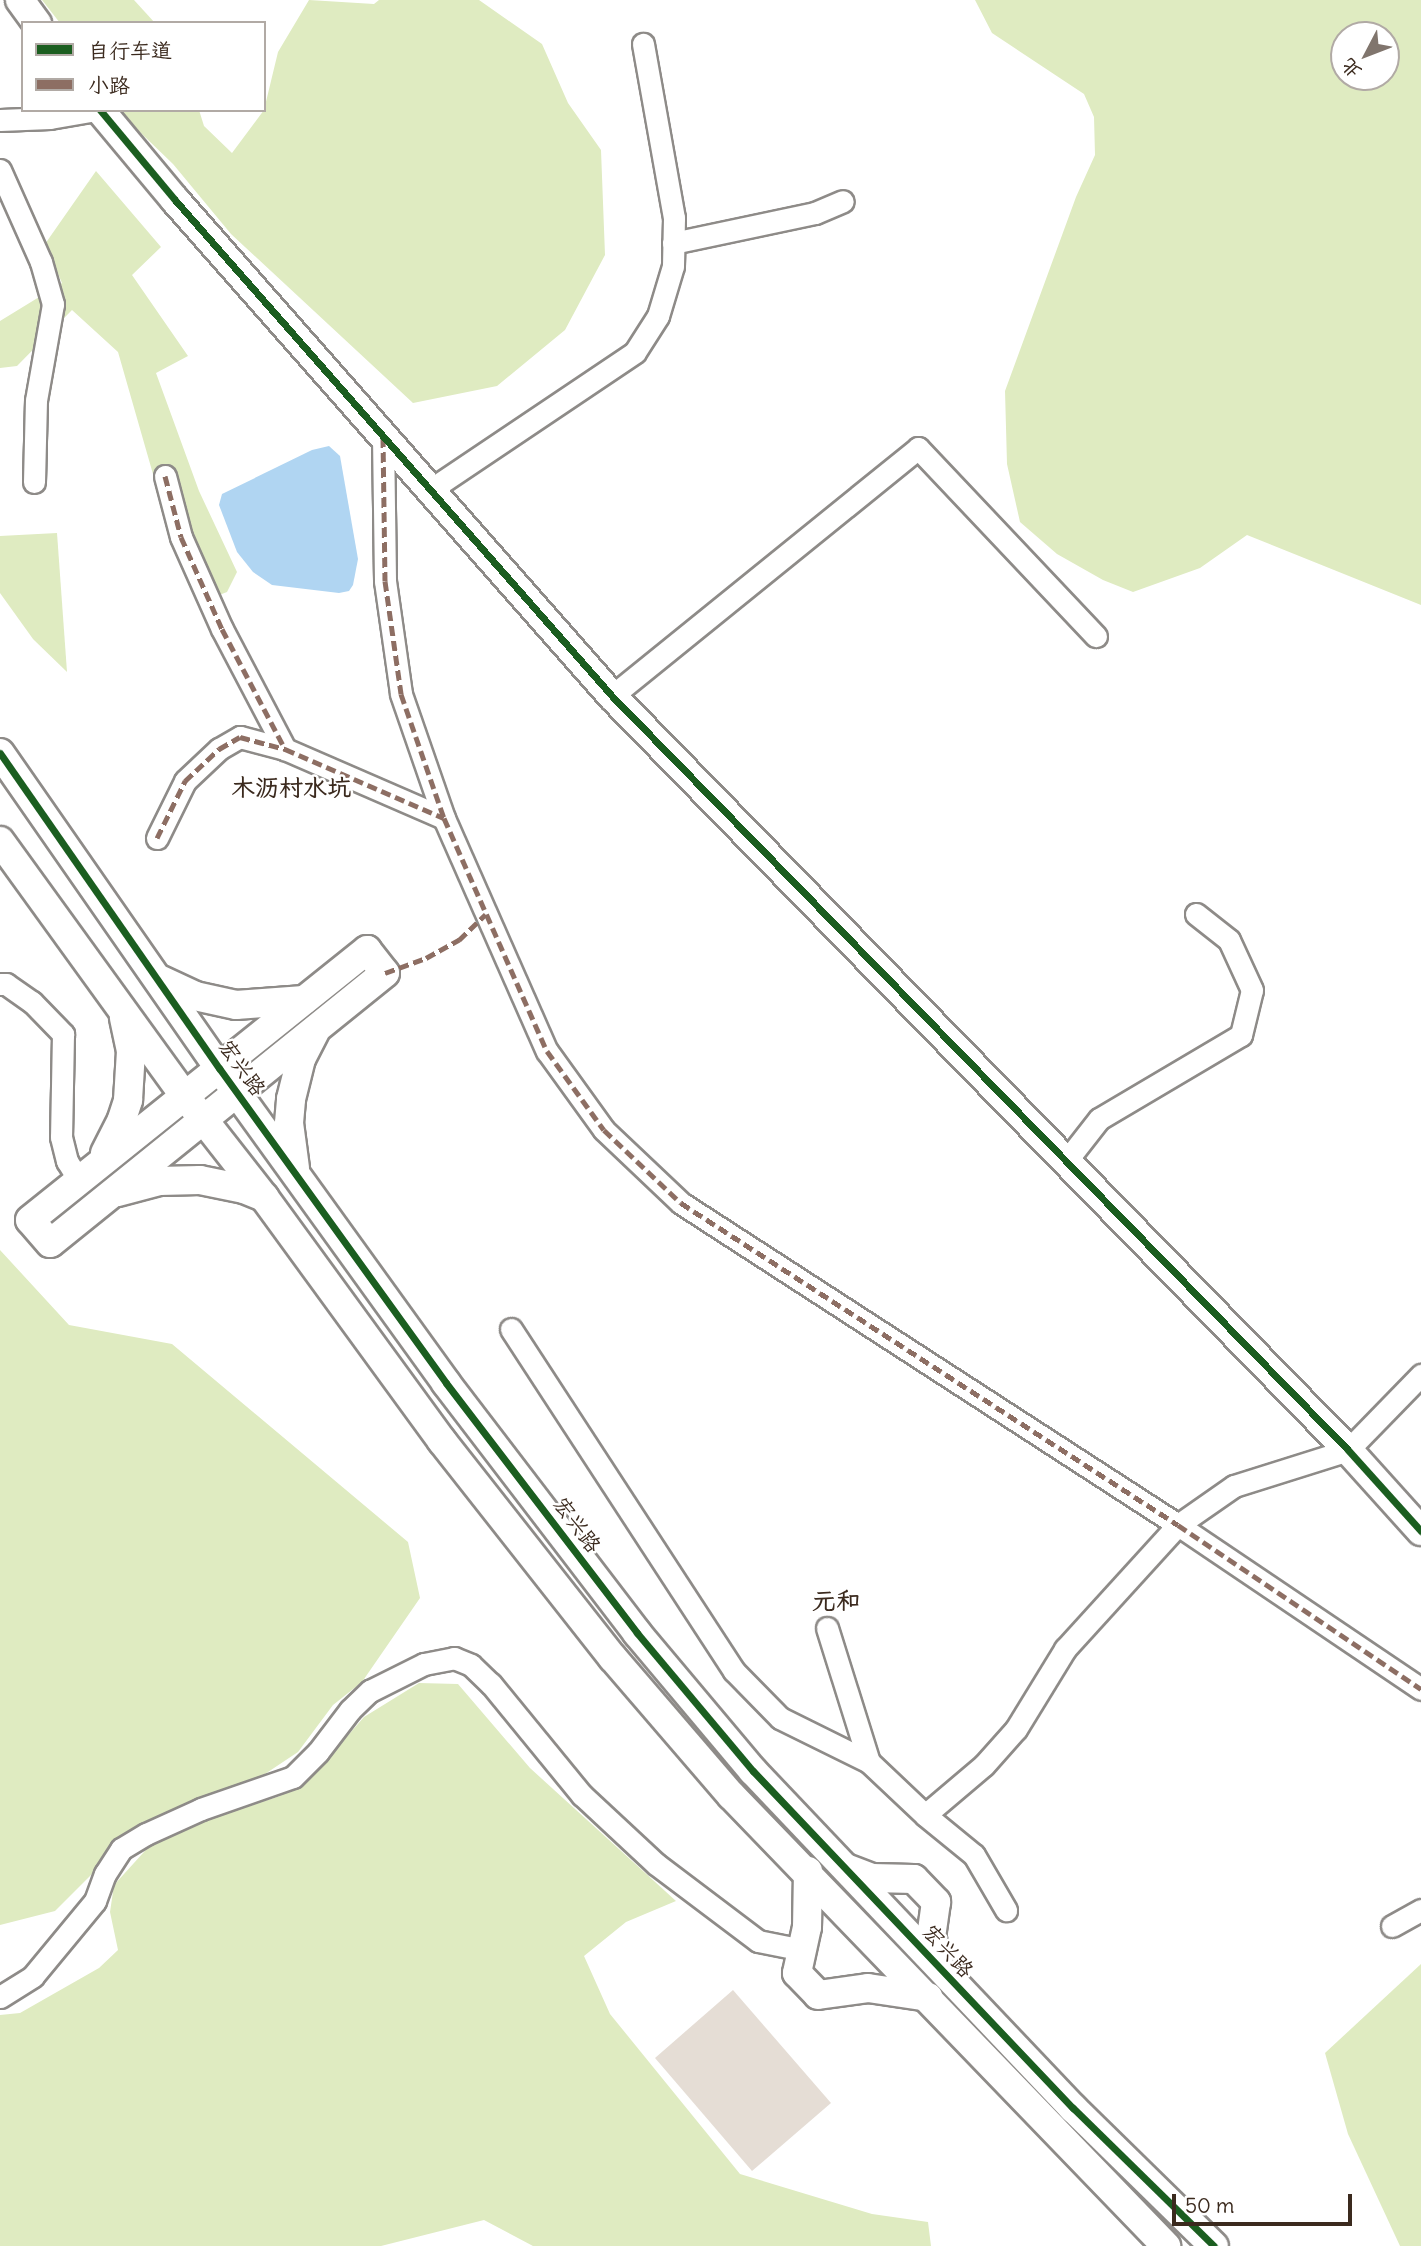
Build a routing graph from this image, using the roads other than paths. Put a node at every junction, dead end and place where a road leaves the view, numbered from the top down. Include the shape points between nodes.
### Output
1 (20, 0) edge
2 (36, 21) edge
3 (643, 44) dead end
4 (86, 112) edge
5 (100, 112) edge
6 (0, 120) edge
7 (0, 170) edge
8 (843, 201) dead end
9 (673, 243) junction
10 (383, 436) junction
11 (165, 476) dead end
12 (34, 482) dead end
13 (430, 490) junction
14 (1096, 636) dead end
15 (612, 696) junction
16 (285, 749) junction
17 (0, 753) edge
18 (444, 818) junction
19 (157, 838) dead end
20 (0, 841) edge
21 (1196, 914) dead end
22 (159, 978) junction
23 (0, 984) edge
24 (304, 1000) junction
25 (120, 1005) junction
26 (321, 1022) junction
27 (219, 1068) junction
28 (237, 1090) junction
29 (184, 1095) junction
30 (203, 1118) junction
31 (1067, 1160) junction
32 (295, 1171) junction
33 (84, 1175) junction
34 (264, 1197) junction
35 (103, 1199) junction
36 (511, 1329) dead end
37 (1421, 1375) edge
38 (1348, 1450) junction
39 (1178, 1525) junction
40 (1421, 1531) edge
41 (827, 1629) dead end
42 (1421, 1689) edge
43 (869, 1762) junction
44 (925, 1815) junction
45 (845, 1868) junction
46 (808, 1871) junction
47 (1006, 1910) dead end
48 (1421, 1910) edge
49 (1392, 1926) dead end
50 (803, 1950) junction
51 (944, 1972) junction
52 (0, 1997) edge
53 (928, 1997) junction
54 (1166, 2246) edge
55 (1214, 2246) edge

1 - 2 street
3 - 9 street via 674,218
4 - 6 street
5 - 10 street
7 - 12 street via 41,262 53,304 36,400
8 - 9 street via 815,212
9 - 13 street via 673,266 658,316 635,352
10 - 13 street
10 - 18 street via 385,581 401,694
11 - 16 street via 186,549
13 - 15 street
14 - 15 street via 918,448
15 - 31 street
16 - 18 street
16 - 19 street via 240,737 219,749 185,781
17 - 22 street, 宏兴路
18 - 39 street via 547,1051 614,1139 681,1203
20 - 25 street
21 - 31 street via 1229,940 1252,990 1241,1035 1099,1119
22 - 24 street via 195,996 236,1005
22 - 27 street, 宏兴路
23 - 33 street via 33,1002 63,1034 61,1137 67,1161
24 - 26 street via 367,950 384,973
24 - 27 street
25 - 29 street
25 - 33 street via 131,1051 128,1100 114,1138
26 - 28 street
26 - 32 street via 302,1059 291,1099
27 - 28 street, 宏兴路
27 - 29 street
28 - 30 street
28 - 32 street, 宏兴路
29 - 30 street
29 - 33 street
30 - 34 street
30 - 35 street
31 - 38 street
32 - 45 street, 宏兴路 via 446,1383 637,1633 753,1770
33 - 35 street via 30,1220 50,1243
34 - 35 street via 222,1183 178,1179 140,1185
34 - 46 street via 442,1441 613,1658 731,1795
36 - 43 street via 734,1671 780,1718
37 - 38 street
38 - 39 street via 1234,1486
38 - 40 street
39 - 42 street
39 - 44 street via 1065,1649 1016,1730 984,1765
41 - 43 street
43 - 44 street
44 - 47 street via 974,1855
45 - 51 street, 宏兴路
45 - 51 street via 872,1878 914,1879 929,1894 936,1902 930,1924 933,1949
46 - 50 street
46 - 53 street
48 - 49 street
50 - 52 street via 758,1941 656,1864 582,1795 491,1684 471,1665 454,1658 424,1664 370,1691 293,1777 201,1809 121,1849 95,1901 33,1976
50 - 53 street via 797,1973 818,1995 868,1988
51 - 55 street, 宏兴路 via 1073,2108
53 - 54 street

